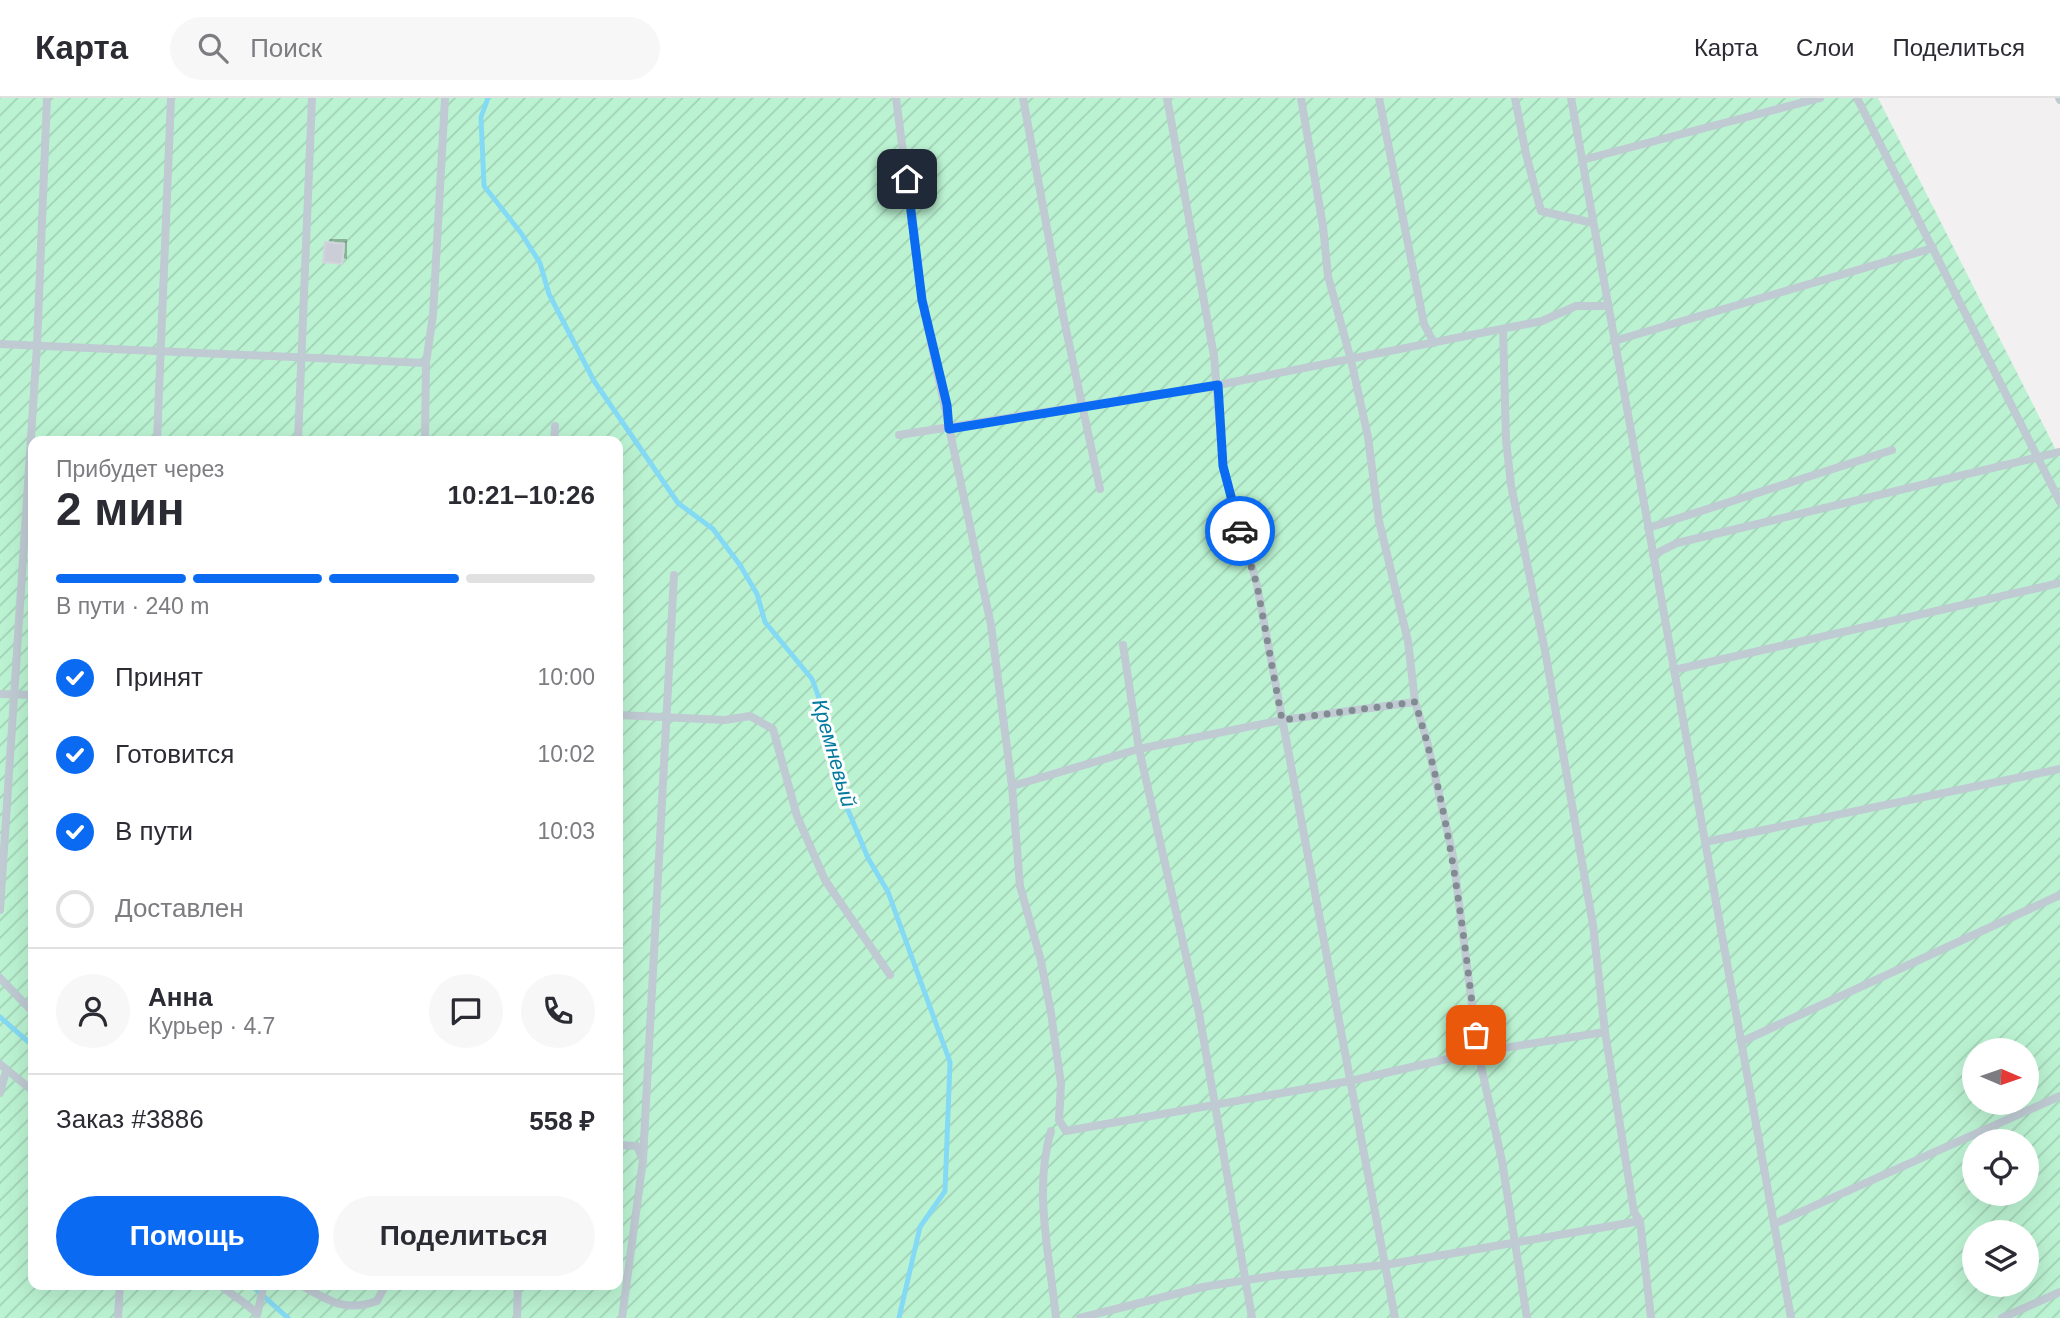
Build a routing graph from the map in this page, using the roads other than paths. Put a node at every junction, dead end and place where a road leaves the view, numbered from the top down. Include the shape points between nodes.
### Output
1 (47, 98) edge
2 (170, 98) edge
3 (312, 98) edge
4 (445, 98) edge
5 (896, 98) edge
6 (1023, 98) edge
7 (1167, 98) edge
8 (1301, 98) edge
9 (1379, 98) edge
10 (1516, 98) edge
11 (1571, 98) edge
12 (1820, 98) edge
13 (1857, 98) edge
14 (1582, 160) junction
15 (1593, 223) junction
16 (1933, 248) junction
17 (1608, 306) junction
18 (1503, 329) junction
19 (1615, 341) junction
20 (1434, 343) junction
21 (0, 344) edge
22 (37, 346) junction
23 (160, 352) junction
24 (302, 358) junction
25 (1351, 360) junction
26 (426, 363) junction
27 (1218, 385) junction
28 (1083, 407) junction
29 (555, 426) dead end
30 (949, 429) junction
31 (899, 435) dead end
32 (31, 436) edge
33 (157, 436) edge
34 (298, 436) edge
35 (425, 436) edge
36 (554, 436) edge
37 (1892, 450) dead end
38 (2060, 452) edge
39 (2038, 457) junction
40 (28, 489) edge
41 (1100, 489) dead end
42 (2060, 502) edge
43 (1648, 528) junction
44 (1653, 555) junction
45 (674, 575) dead end
46 (2060, 583) edge
47 (1124, 645) dead end
48 (1674, 670) junction
49 (0, 694) edge
50 (15, 695) junction
51 (28, 695) edge
52 (1415, 702) junction
53 (623, 716) edge
54 (667, 716) junction
55 (1282, 720) junction
56 (1139, 749) junction
57 (2060, 769) edge
58 (1012, 786) junction
59 (1705, 842) junction
60 (2060, 895) edge
61 (0, 910) edge
62 (890, 975) dead end
63 (0, 978) edge
64 (28, 1007) edge
65 (1605, 1032) junction
66 (1741, 1042) junction
67 (1478, 1052) junction
68 (0, 1064) edge
69 (6, 1071) junction
70 (1350, 1081) junction
71 (28, 1087) edge
72 (0, 1093) edge
73 (2060, 1096) edge
74 (1215, 1104) junction
75 (1051, 1130) dead end
76 (623, 1145) edge
77 (642, 1160) junction
78 (1640, 1221) junction
79 (1774, 1224) junction
80 (1516, 1243) junction
81 (1385, 1265) junction
82 (1247, 1280) junction
83 (120, 1290) edge
84 (226, 1290) edge
85 (263, 1290) edge
86 (309, 1290) edge
87 (383, 1290) edge
88 (518, 1290) edge
89 (2060, 1292) edge
90 (257, 1316) edge
91 (118, 1318) edge
92 (517, 1318) edge
93 (622, 1318) edge
94 (1056, 1318) edge
95 (1080, 1318) edge
96 (1252, 1318) edge
97 (1395, 1318) edge
98 (1527, 1318) edge
99 (1651, 1318) edge
100 (1791, 1318) edge
101 (2003, 1318) edge

1 - 22 lane
2 - 23 lane
3 - 24 lane
4 - 26 lane via 433,315
5 - 30 lane via 922,300
6 - 28 lane
7 - 27 lane
8 - 25 lane via 1328,276
9 - 20 lane via 1423,324
10 - 15 lane via 1541,211
11 - 14 lane
12 - 14 lane
13 - 16 lane
14 - 15 lane
15 - 17 lane
16 - 19 lane
16 - 39 lane
17 - 18 lane via 1576,306 1542,321
17 - 19 lane
18 - 20 lane
18 - 65 lane via 1511,485 1593,925
19 - 43 lane
20 - 25 lane
21 - 22 lane
22 - 23 lane
22 - 32 lane
23 - 24 lane
23 - 33 lane
24 - 26 lane
24 - 34 lane
25 - 27 lane
25 - 52 lane via 1368,437 1379,522 1408,641
26 - 35 lane
27 - 28 lane
27 - 55 lane via 1223,466 1257,585
28 - 30 lane
28 - 41 lane
29 - 36 lane
30 - 31 lane
30 - 58 lane via 981,566
37 - 43 lane
38 - 39 lane
39 - 42 lane
39 - 44 lane via 1677,543
40 - 50 lane
43 - 44 lane
44 - 48 lane
45 - 54 lane
46 - 48 lane
47 - 56 lane
48 - 59 lane
49 - 50 lane
50 - 51 lane
50 - 61 lane
52 - 55 lane
52 - 67 lane via 1453,856
53 - 54 lane
54 - 62 lane via 725,720 750,716 773,729 797,816 825,880
54 - 77 lane
55 - 56 lane
55 - 70 lane
56 - 58 lane
56 - 74 lane
57 - 59 lane
58 - 74 lane via 1020,886 1041,961 1058,1055 1059,1120 1066,1131
59 - 66 lane
60 - 66 lane
63 - 64 lane
65 - 67 lane
65 - 78 lane via 1633,1212
66 - 79 lane
67 - 70 lane
67 - 80 lane
68 - 69 lane
69 - 71 lane
69 - 72 lane
70 - 74 lane
70 - 81 lane
73 - 79 lane
74 - 82 lane
75 - 94 lane via 1043,1158
76 - 77 lane via 637,1146
77 - 93 lane
78 - 80 lane
78 - 99 lane
79 - 100 lane
80 - 81 lane
80 - 98 lane
81 - 82 lane
81 - 97 lane
82 - 95 lane
82 - 96 lane
83 - 91 lane
84 - 90 lane via 245,1300
85 - 90 lane
86 - 87 lane via 332,1303 357,1309 377,1301
88 - 92 lane
89 - 101 lane

